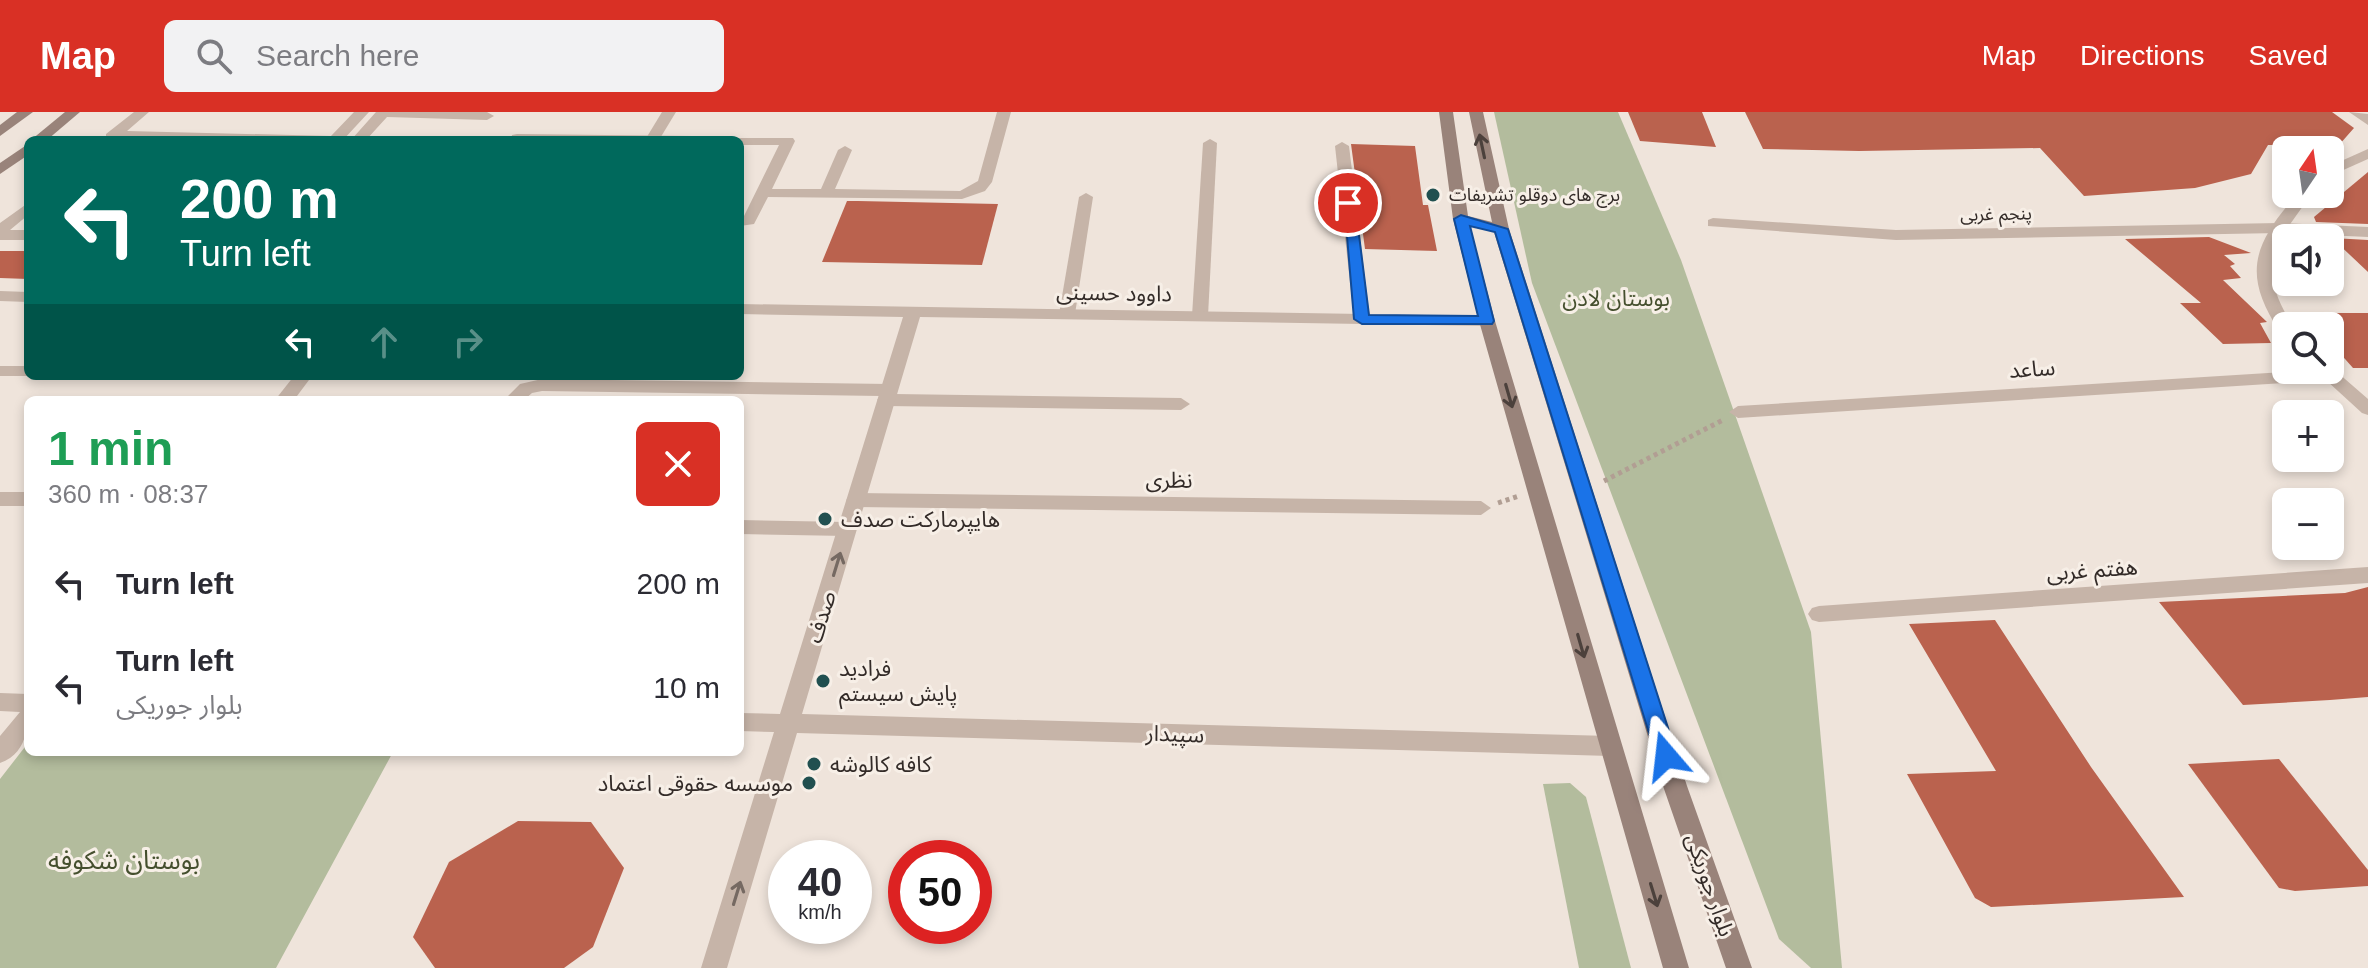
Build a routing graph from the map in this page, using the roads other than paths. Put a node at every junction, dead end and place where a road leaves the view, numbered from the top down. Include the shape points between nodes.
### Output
1 (26, 112) edge
2 (73, 112) edge
3 (142, 112) edge
4 (362, 112) edge
5 (669, 112) edge
6 (1004, 112) edge
7 (1446, 112) edge
8 (1476, 112) edge
9 (2356, 112) edge
10 (383, 113) edge
11 (487, 116) dead end
12 (2368, 121) edge
13 (0, 132) edge
14 (43, 136) edge
15 (113, 136) edge
16 (339, 136) edge
17 (362, 136) edge
18 (655, 136) edge
19 (744, 141) edge
20 (1210, 143) dead end
21 (1342, 146) dead end
22 (845, 150) dead end
23 (24, 151) edge
24 (2368, 153) edge
25 (2344, 165) edge
26 (0, 170) edge
27 (763, 193) junction
28 (826, 194) junction
29 (1086, 197) dead end
30 (2294, 208) edge
31 (24, 211) edge
32 (1461, 219) junction
33 (745, 221) edge
34 (1713, 223) dead end
35 (2282, 224) edge
36 (2272, 228) edge
37 (1501, 229) junction
38 (2344, 231) edge
39 (2368, 232) edge
40 (0, 233) edge
41 (24, 235) edge
42 (2272, 239) edge
43 (0, 296) edge
44 (24, 297) edge
45 (744, 309) edge
46 (913, 311) junction
47 (2278, 312) edge
48 (1067, 314) junction
49 (1200, 316) junction
50 (1362, 319) junction
51 (1487, 321) junction
52 (0, 371) edge
53 (24, 371) edge
54 (2272, 376) edge
55 (300, 380) edge
56 (2340, 384) edge
57 (888, 395) junction
58 (287, 396) edge
59 (517, 396) edge
60 (1181, 404) dead end
61 (2368, 409) edge
62 (1738, 412) road end
63 (0, 499) edge
64 (24, 499) edge
65 (856, 500) junction
66 (1481, 508) road end
67 (744, 527) edge
68 (847, 529) junction
69 (2368, 575) edge
70 (1819, 614) dead end
71 (0, 702) edge
72 (24, 703) edge
73 (744, 722) edge
74 (24, 723) edge
75 (788, 723) junction
76 (1610, 746) junction
77 (0, 753) edge
78 (714, 968) edge
79 (1676, 968) edge
80 (1739, 968) edge

1 - 13 main road
2 - 14 main road
3 - 15 street
4 - 16 street
5 - 18 street
6 - 28 street via 985,182 972,192
7 - 32 main road
37 -> 8 main road, بلوار جوریکی
9 - 12 street
10 - 11 street
10 - 17 street
19 - 27 street via 788,141
20 - 49 street
21 - 50 street
22 - 28 street
23 - 26 main road
24 - 25 street
27 - 28 street
27 - 33 street
29 - 48 street
30 - 35 street
31 - 40 street
32 - 37 main road
32 - 51 main road
34 - 36 street, پنجم غربی via 1896,235
37 - 80 main road, بلوار جوریکی via 1675,786
38 - 39 street, پنجم غربی
40 - 41 street
42 - 47 street via 2262,265
43 - 44 street
45 - 46 street, داوود حسینی
46 - 48 street, داوود حسینی
46 - 57 street, صدف
48 - 49 street, داوود حسینی
49 - 50 street, داوود حسینی
50 - 51 street, داوود حسینی
51 -> 76 main road
52 - 53 street
54 - 62 street, ساعد
55 - 58 street
56 - 61 street
57 - 59 street via 542,385
57 - 60 street
57 - 65 street, صدف
63 - 64 street
65 - 66 street, نظری
65 - 68 street, صدف
67 - 68 street
75 -> 68 street, صدف
69 - 70 street, هفتم غربی
71 - 72 street
73 - 75 street, سپیدار
74 - 77 street
75 - 76 street, سپیدار
78 -> 75 street, صدف
76 -> 79 main road

